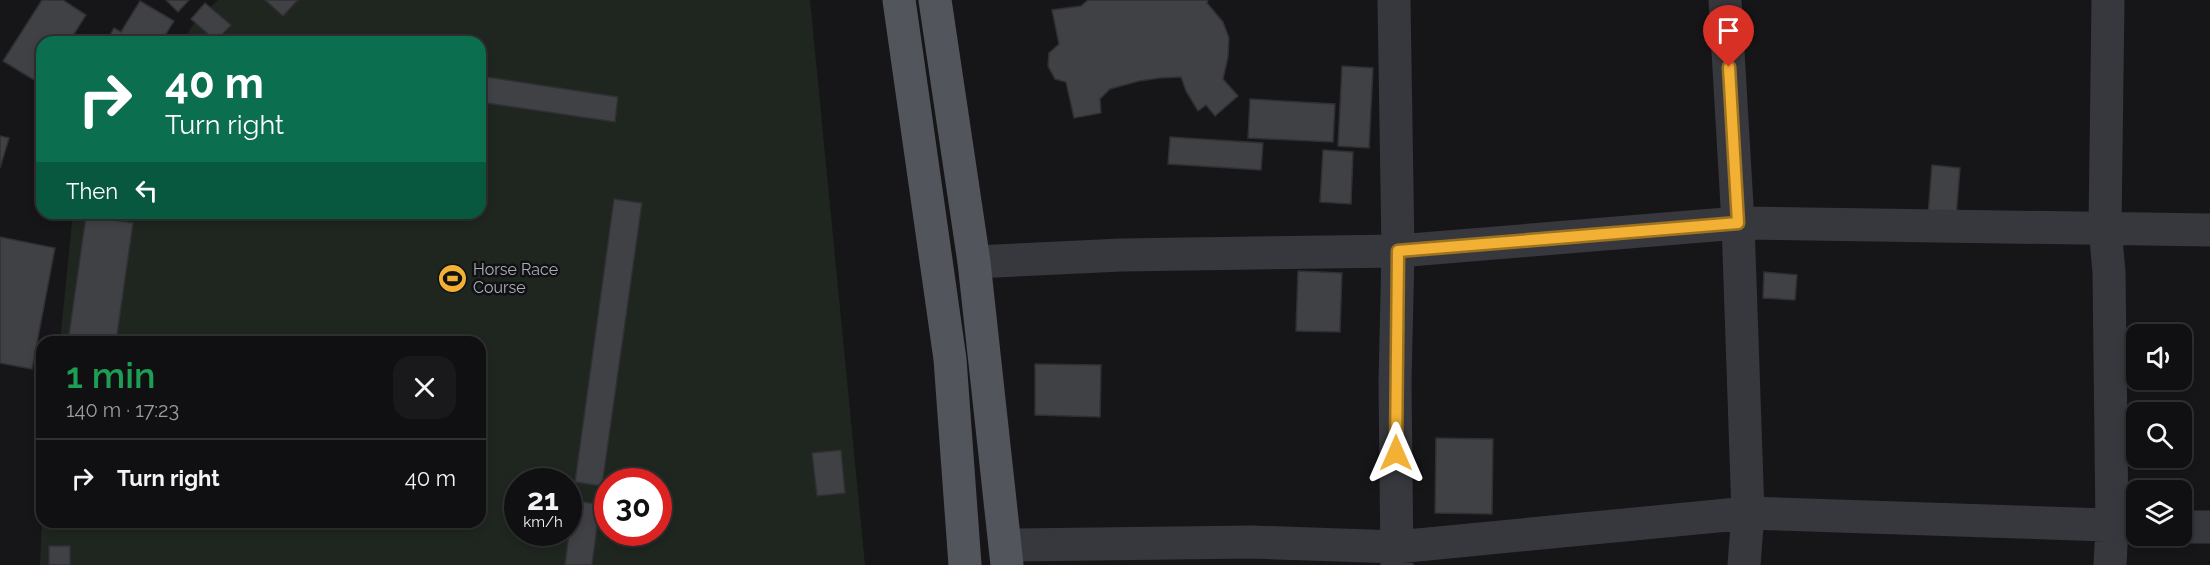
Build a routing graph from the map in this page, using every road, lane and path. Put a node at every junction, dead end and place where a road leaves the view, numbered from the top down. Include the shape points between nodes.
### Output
1 (899, 0) edge
2 (935, 0) edge
3 (1394, 0) edge
4 (1725, 0) edge
5 (2108, 0) edge
6 (1738, 223) junction
7 (2105, 228) junction
8 (2210, 230) edge
9 (1398, 251) junction
10 (974, 262) junction
11 (1748, 513) junction
12 (2124, 526) edge
13 (2192, 526) edge
14 (2210, 527) edge
15 (1006, 555) edge
16 (1397, 556) edge
17 (965, 565) edge
18 (1744, 565) edge
19 (2110, 565) edge

1 - 17 main road via 950,359
2 - 10 main road
3 - 9 street
4 - 6 street
5 - 7 street
6 - 7 street
6 - 9 street
6 - 11 street
7 - 8 street
7 - 12 street
9 - 10 street via 1121,255
9 - 16 street
10 - 15 main road
11 - 12 street
11 - 16 street
11 - 18 street
12 - 19 street
13 - 14 street
15 - 16 street via 1252,542

